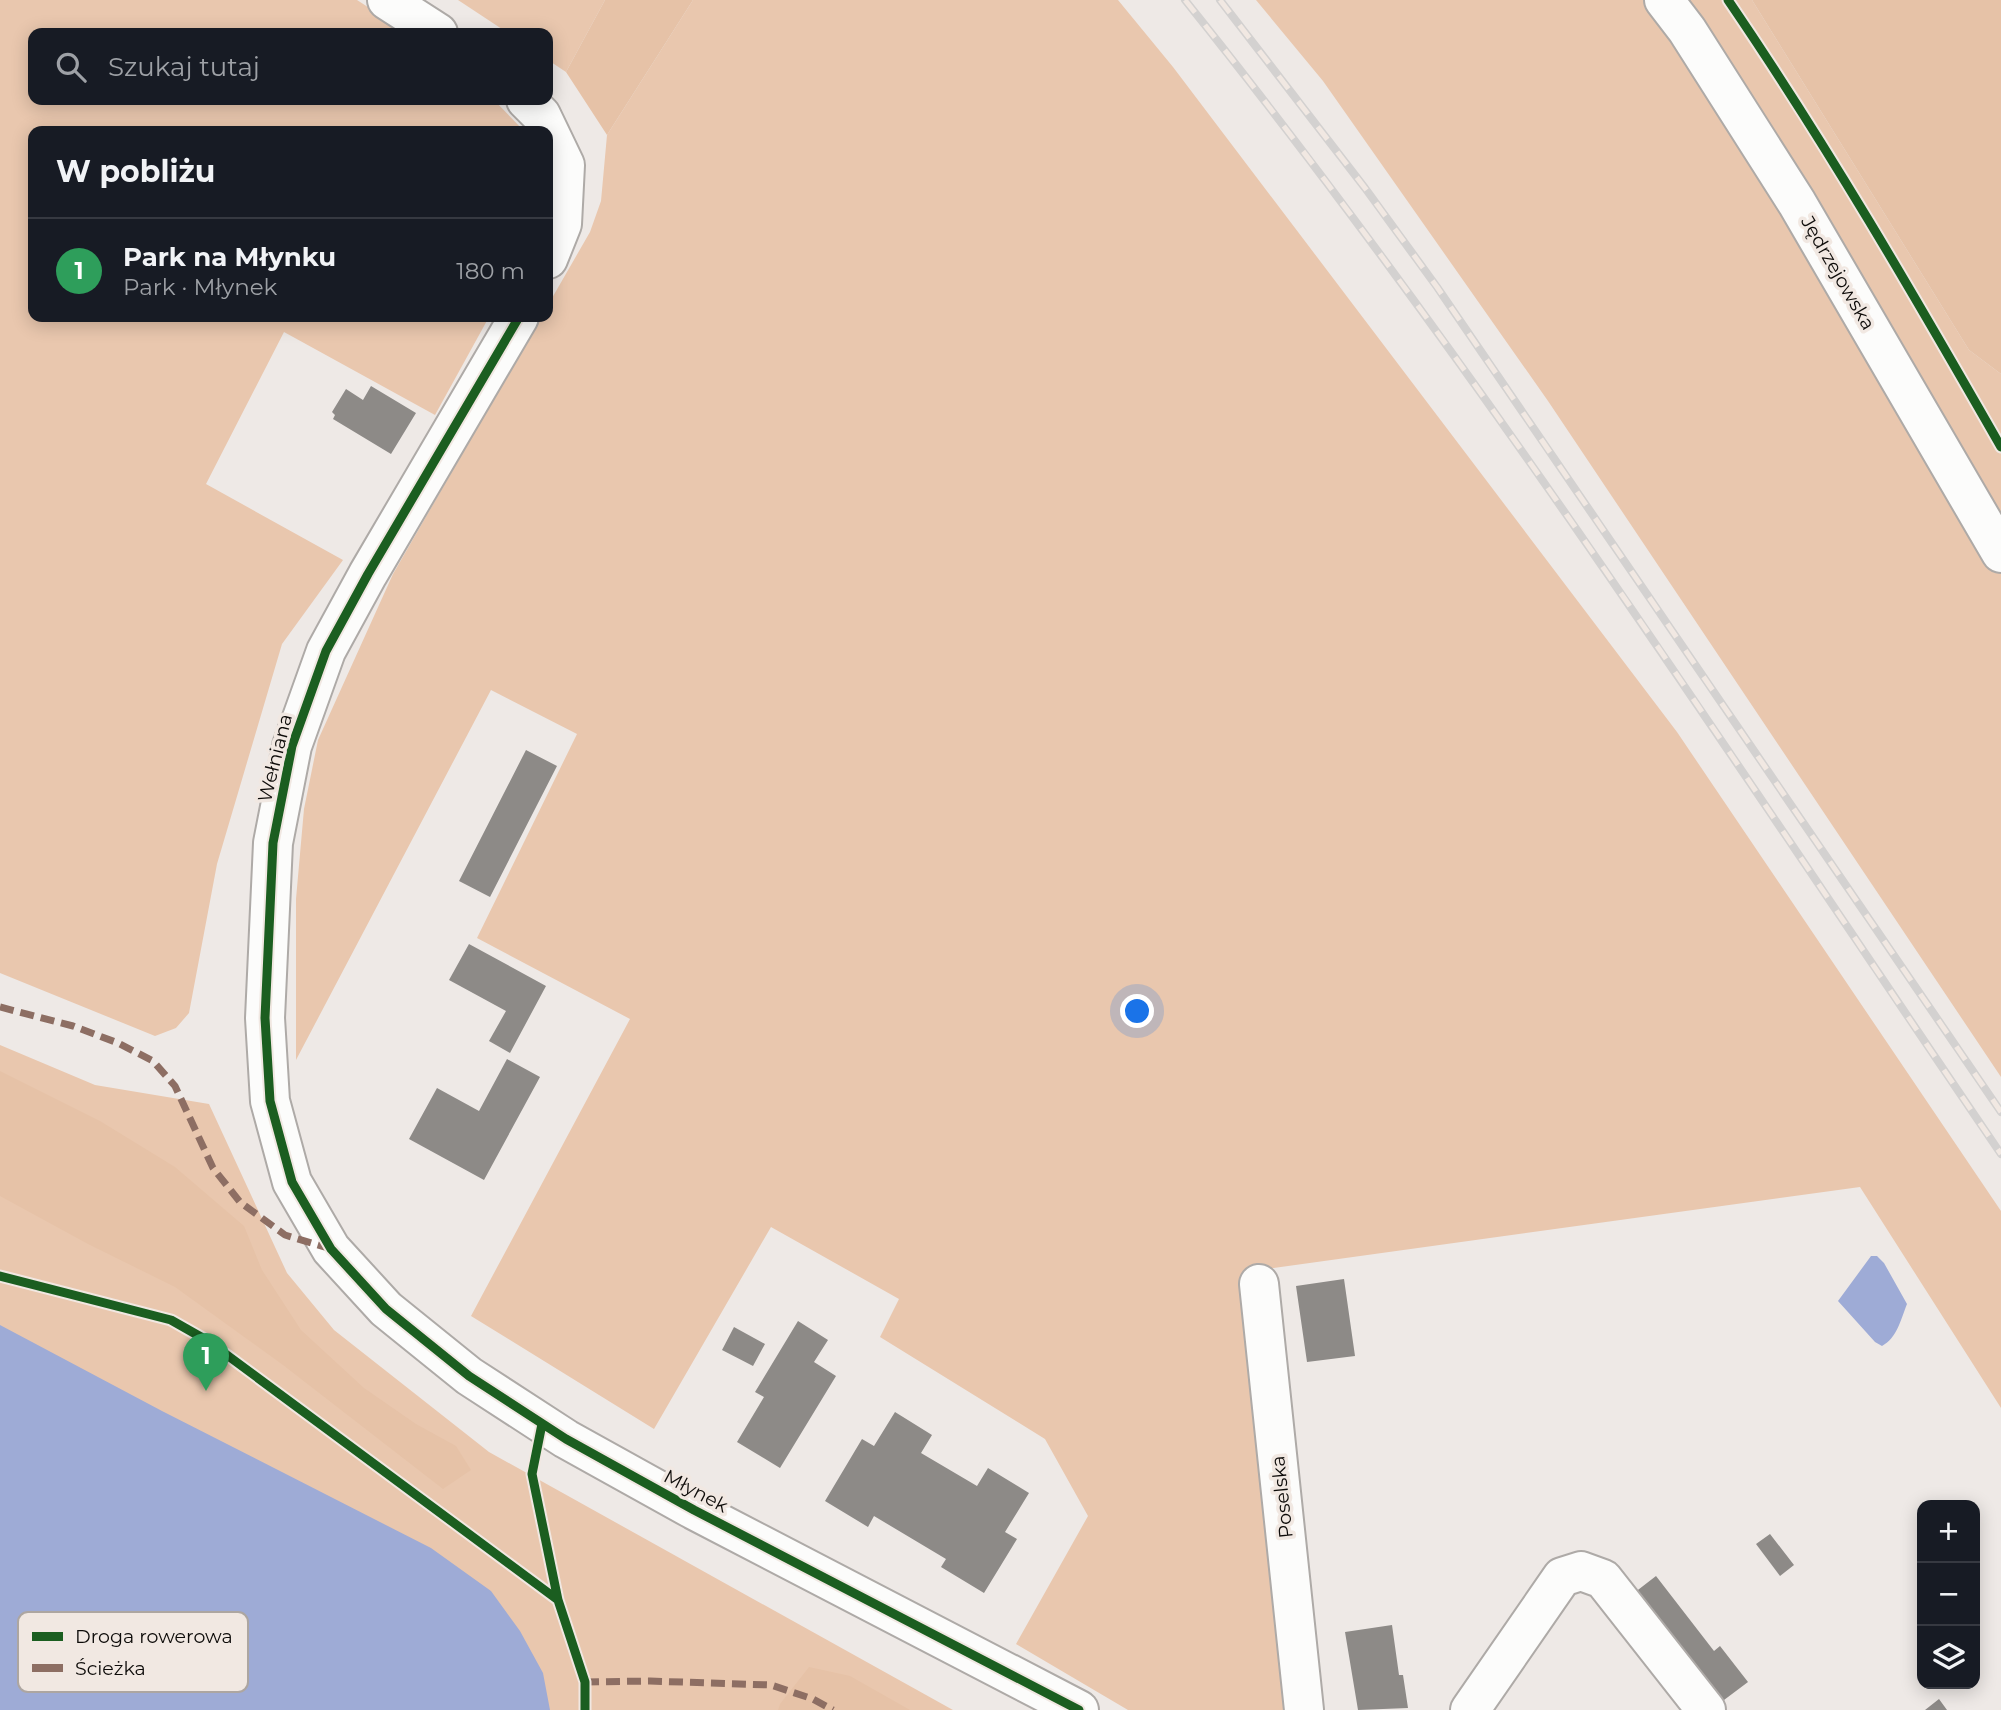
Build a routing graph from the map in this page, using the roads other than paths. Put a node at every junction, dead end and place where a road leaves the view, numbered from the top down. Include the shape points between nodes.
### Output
1 (387, 0) edge
2 (1664, 0) edge
3 (430, 28) edge
4 (531, 105) edge
5 (546, 126) edge
6 (553, 140) edge
7 (553, 247) edge
8 (516, 322) edge
9 (2001, 553) edge
10 (331, 1249) joint
11 (1259, 1284) dead end
12 (1079, 1710) edge
13 (1304, 1710) edge
14 (1471, 1710) edge
15 (1706, 1710) edge

1 - 3 street
2 - 9 street, Jędrzejowska via 1797,203
4 - 5 street
6 - 7 street via 565,165 562,224
8 - 10 street, Wełniana via 326,651 292,746 271,884 265,1018 270,1101 292,1182
10 - 12 street, Młynek via 386,1309 469,1376 566,1440
11 - 13 street, Poselska
14 - 15 street via 1562,1577 1581,1571 1603,1579

